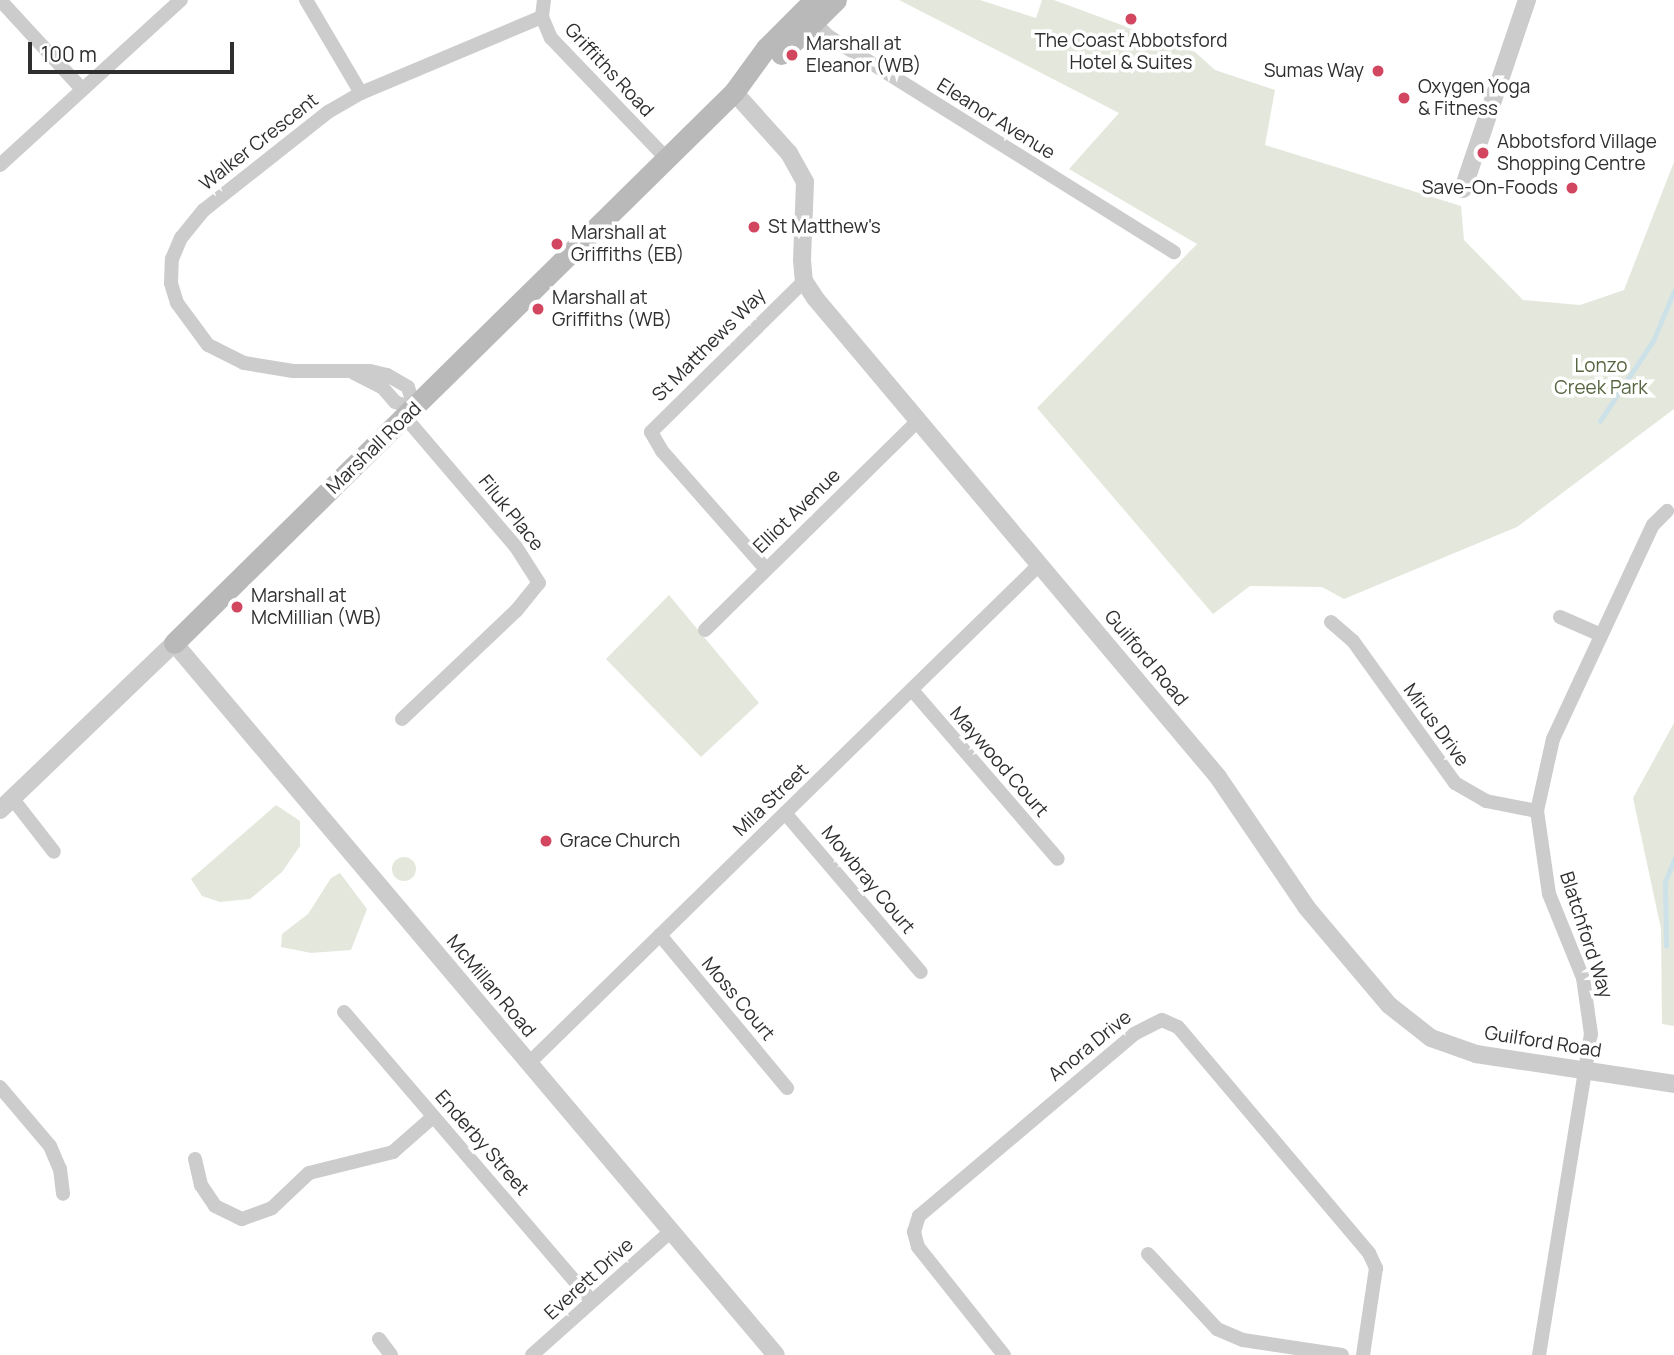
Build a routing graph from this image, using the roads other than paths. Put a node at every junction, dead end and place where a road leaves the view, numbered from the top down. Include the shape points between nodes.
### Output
1 (181, 0) edge
2 (306, 0) edge
3 (544, 0) edge
4 (836, 0) edge
5 (1527, 0) edge
6 (0, 1) edge
7 (811, 11) edge
8 (542, 17) junction
9 (738, 87) junction
10 (81, 89) junction
11 (361, 93) junction
12 (666, 158) junction
13 (0, 165) edge
14 (1462, 189) dead end
15 (1174, 252) dead end
16 (804, 281) junction
17 (410, 414) junction
18 (918, 421) junction
19 (1667, 510) dead end
20 (1039, 565) junction
21 (765, 568) junction
22 (1560, 617) dead end
23 (1331, 622) dead end
24 (705, 630) dead end
25 (1599, 635) junction
26 (174, 643) junction
27 (912, 690) junction
28 (402, 719) dead end
29 (6, 804) edge
30 (1537, 811) junction
31 (785, 813) junction
32 (54, 852) dead end
33 (1058, 859) dead end
34 (660, 935) junction
35 (921, 972) dead end
36 (344, 1012) dead end
37 (529, 1063) junction
38 (1587, 1070) junction
39 (1674, 1084) edge
40 (0, 1087) edge
41 (787, 1088) dead end
42 (433, 1117) junction
43 (195, 1158) dead end
44 (64, 1194) dead end
45 (671, 1231) junction
46 (1148, 1254) dead end
47 (591, 1300) junction
48 (379, 1339) dead end
49 (1002, 1354) edge
50 (391, 1355) edge
51 (532, 1355) edge
52 (776, 1355) edge
53 (1342, 1355) edge
54 (1363, 1355) edge
55 (1539, 1355) edge

1 - 10 street
2 - 11 street
3 - 8 street, Griffiths Road
4 - 7 main road, Marshall Road
5 - 14 street
6 - 10 street
7 - 9 main road, Marshall Road
7 - 15 street, Eleanor Avenue via 828,36
8 - 11 street, Walker Crescent
8 - 12 street, Griffiths Road via 551,38
9 - 12 main road, Marshall Road
9 - 16 street via 789,153 805,182
10 - 13 street
11 - 17 street, Walker Crescent via 296,133 204,210 181,238 172,259 171,283 189,324 208,345 226,355 244,363 293,371 353,372 383,388
12 - 17 main road, Marshall Road
16 - 18 street, Guilford Road
16 - 21 street, St Matthews Way via 651,432 662,451
17 - 26 main road, Marshall Road
17 - 28 street, Filuk Place via 516,547 539,583 516,611
18 - 20 street, Guilford Road
18 - 21 street, Elliot Avenue
19 - 25 street, Blatchford Way via 1653,525
20 - 27 street, Mila Street
20 - 38 street, Guilford Road via 1218,777 1307,908 1389,1005 1431,1038 1457,1048
21 - 24 street, Elliot Avenue
22 - 25 street
23 - 30 street, Mirus Drive via 1353,641 1455,783 1486,801
25 - 30 street, Blatchford Way via 1553,739
26 - 29 street, Marshall Road
26 - 37 street, McMillan Road
27 - 31 street, Mila Street
27 - 33 street, Maywood Court
29 - 32 street
30 - 38 street, Blatchford Way via 1549,894 1588,993 1591,1034
31 - 34 street, Mila Street
31 - 35 street, Mowbray Court
34 - 37 street, Mila Street
34 - 41 street, Moss Court
36 - 42 street, Enderby Street
37 - 45 street, McMillan Road
38 - 39 street, Guilford Road
38 - 55 street, Blatchford Way
40 - 44 street via 50,1146
42 - 43 street via 393,1152 310,1173 272,1208 242,1219 223,1213 211,1201
42 - 47 street, Enderby Street
45 - 47 street, Everett Drive
45 - 52 street, McMillan Road
46 - 53 street via 1217,1329 1244,1340
47 - 51 street, Everett Drive
48 - 50 street
49 - 54 street, Anora Drive via 918,1247 914,1232 919,1216 1134,1034 1163,1020 1178,1027 1369,1253 1376,1268

